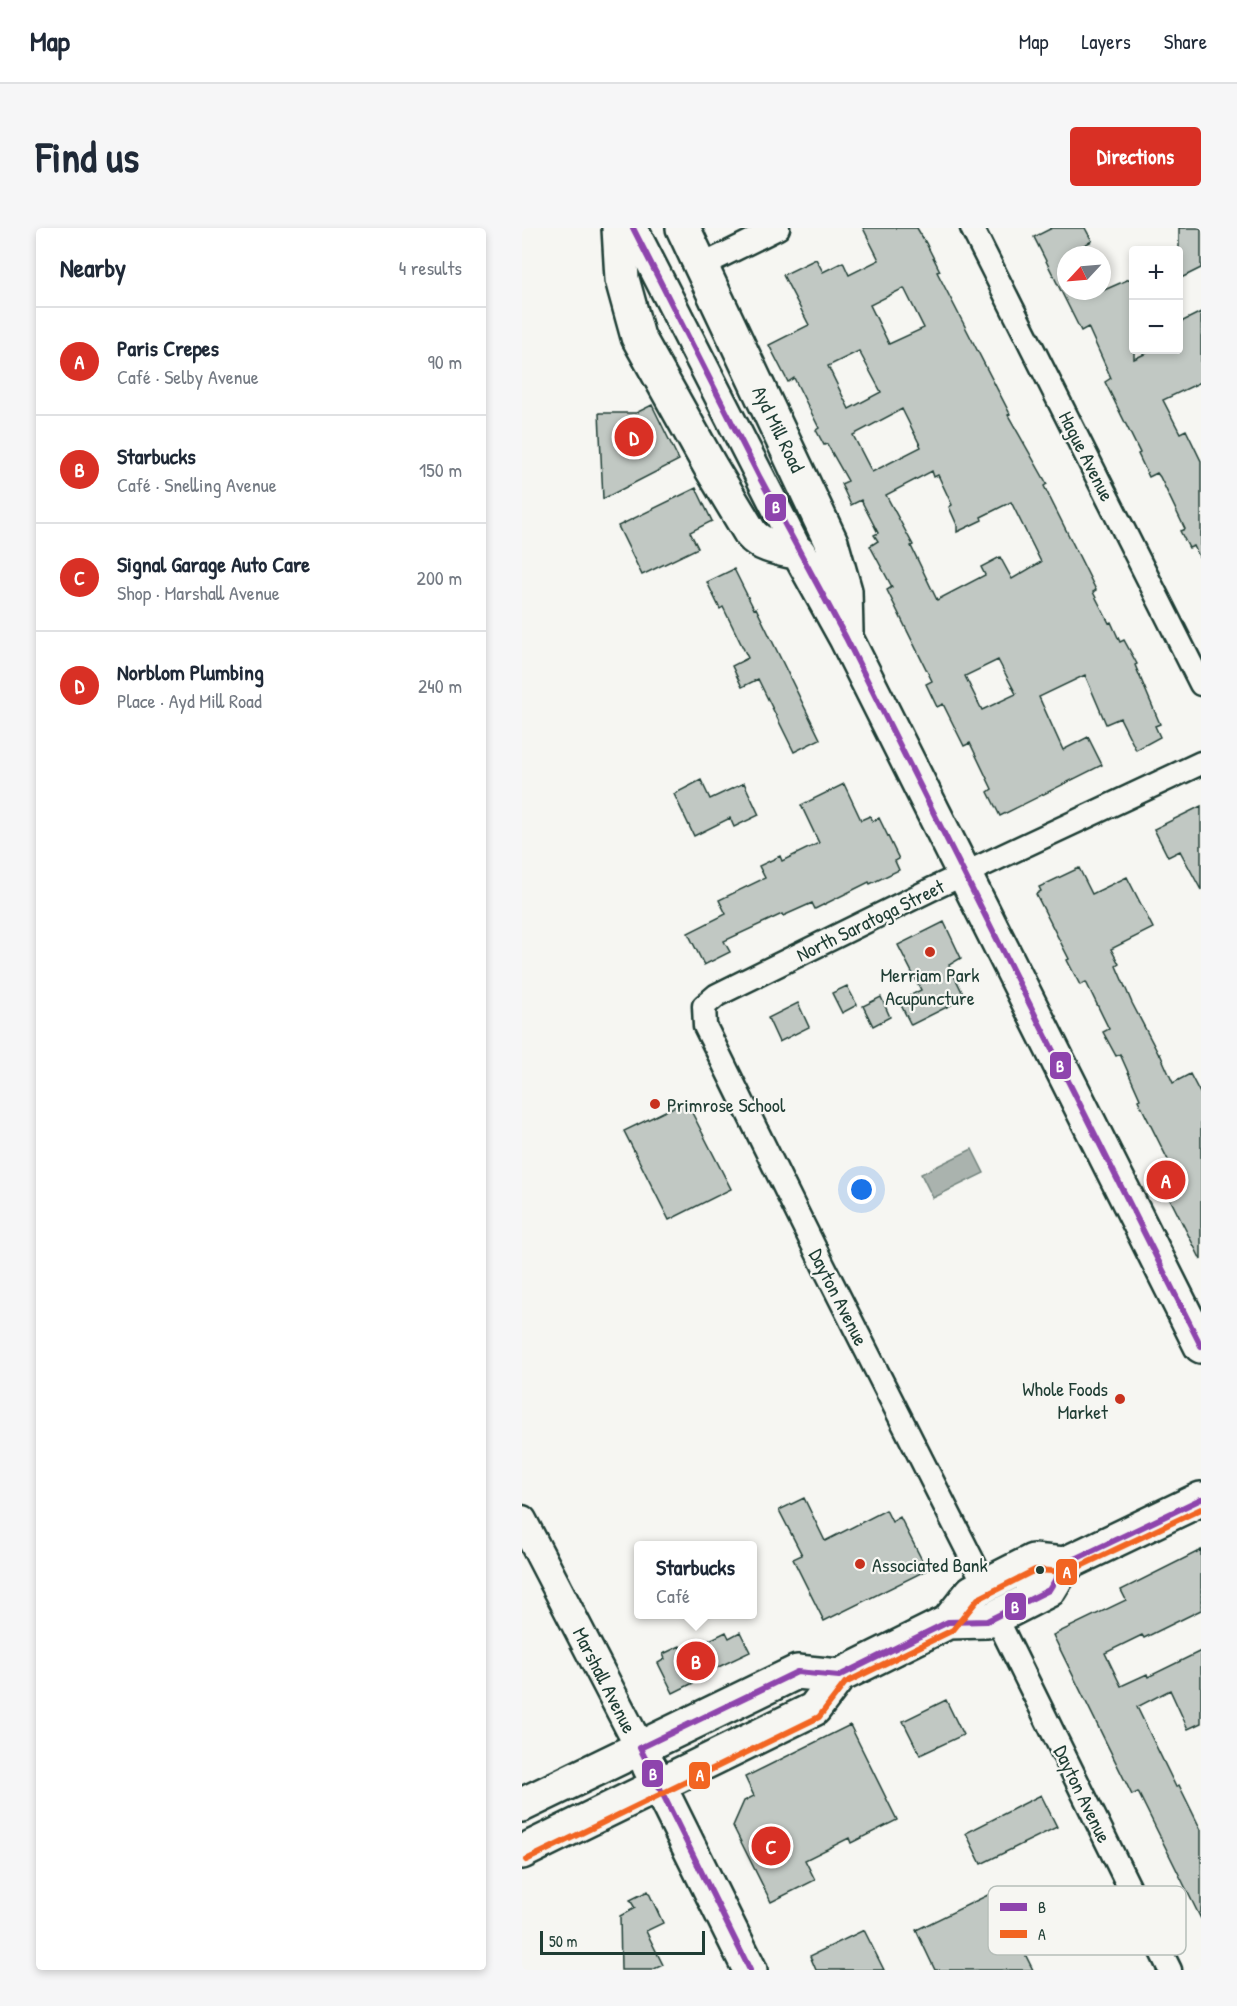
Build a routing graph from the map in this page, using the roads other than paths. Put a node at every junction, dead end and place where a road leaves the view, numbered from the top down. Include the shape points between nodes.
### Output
1 (619, 228) edge
2 (633, 228) edge
3 (683, 228) edge
4 (777, 228) edge
5 (972, 228) edge
6 (701, 266) junction
7 (799, 553) junction
8 (846, 638) junction
9 (1201, 684) edge
10 (1201, 763) edge
11 (965, 874) junction
12 (704, 1006) joint
13 (1201, 1346) edge
14 (1201, 1499) edge
15 (522, 1520) edge
16 (1065, 1564) junction
17 (985, 1585) junction
18 (996, 1617) junction
19 (948, 1622) junction
20 (839, 1676) junction
21 (640, 1748) junction
22 (659, 1786) junction
23 (522, 1805) edge
24 (522, 1852) edge
25 (1129, 1886) edge
26 (1163, 1955) edge
27 (750, 1970) edge
28 (1170, 1970) edge

1 - 7 main road via 622,279 638,337 756,540
2 - 7 street
3 - 6 main road, Ayd Mill Road
4 - 6 street
5 - 9 street, Hague Avenue
6 - 8 main road, Ayd Mill Road via 831,542 845,591
7 - 8 main road
8 - 11 main road
10 - 11 street, North Saratoga Street
11 - 12 street, North Saratoga Street via 717,995
11 - 13 main road
12 - 17 street, Dayton Avenue via 705,1026
14 - 16 main road
15 - 21 street, Marshall Avenue
16 - 17 main road via 1033,1561
16 - 18 main road via 1049,1590
17 - 19 main road via 972,1592
18 - 19 main road via 987,1622
18 - 25 street, Dayton Avenue
19 - 20 main road
20 - 21 main road via 797,1672
20 - 22 main road via 814,1709
21 - 22 main road, Marshall Avenue
21 - 23 main road
22 - 24 main road
22 - 27 main road, Marshall Avenue
26 - 28 street, Dayton Avenue

